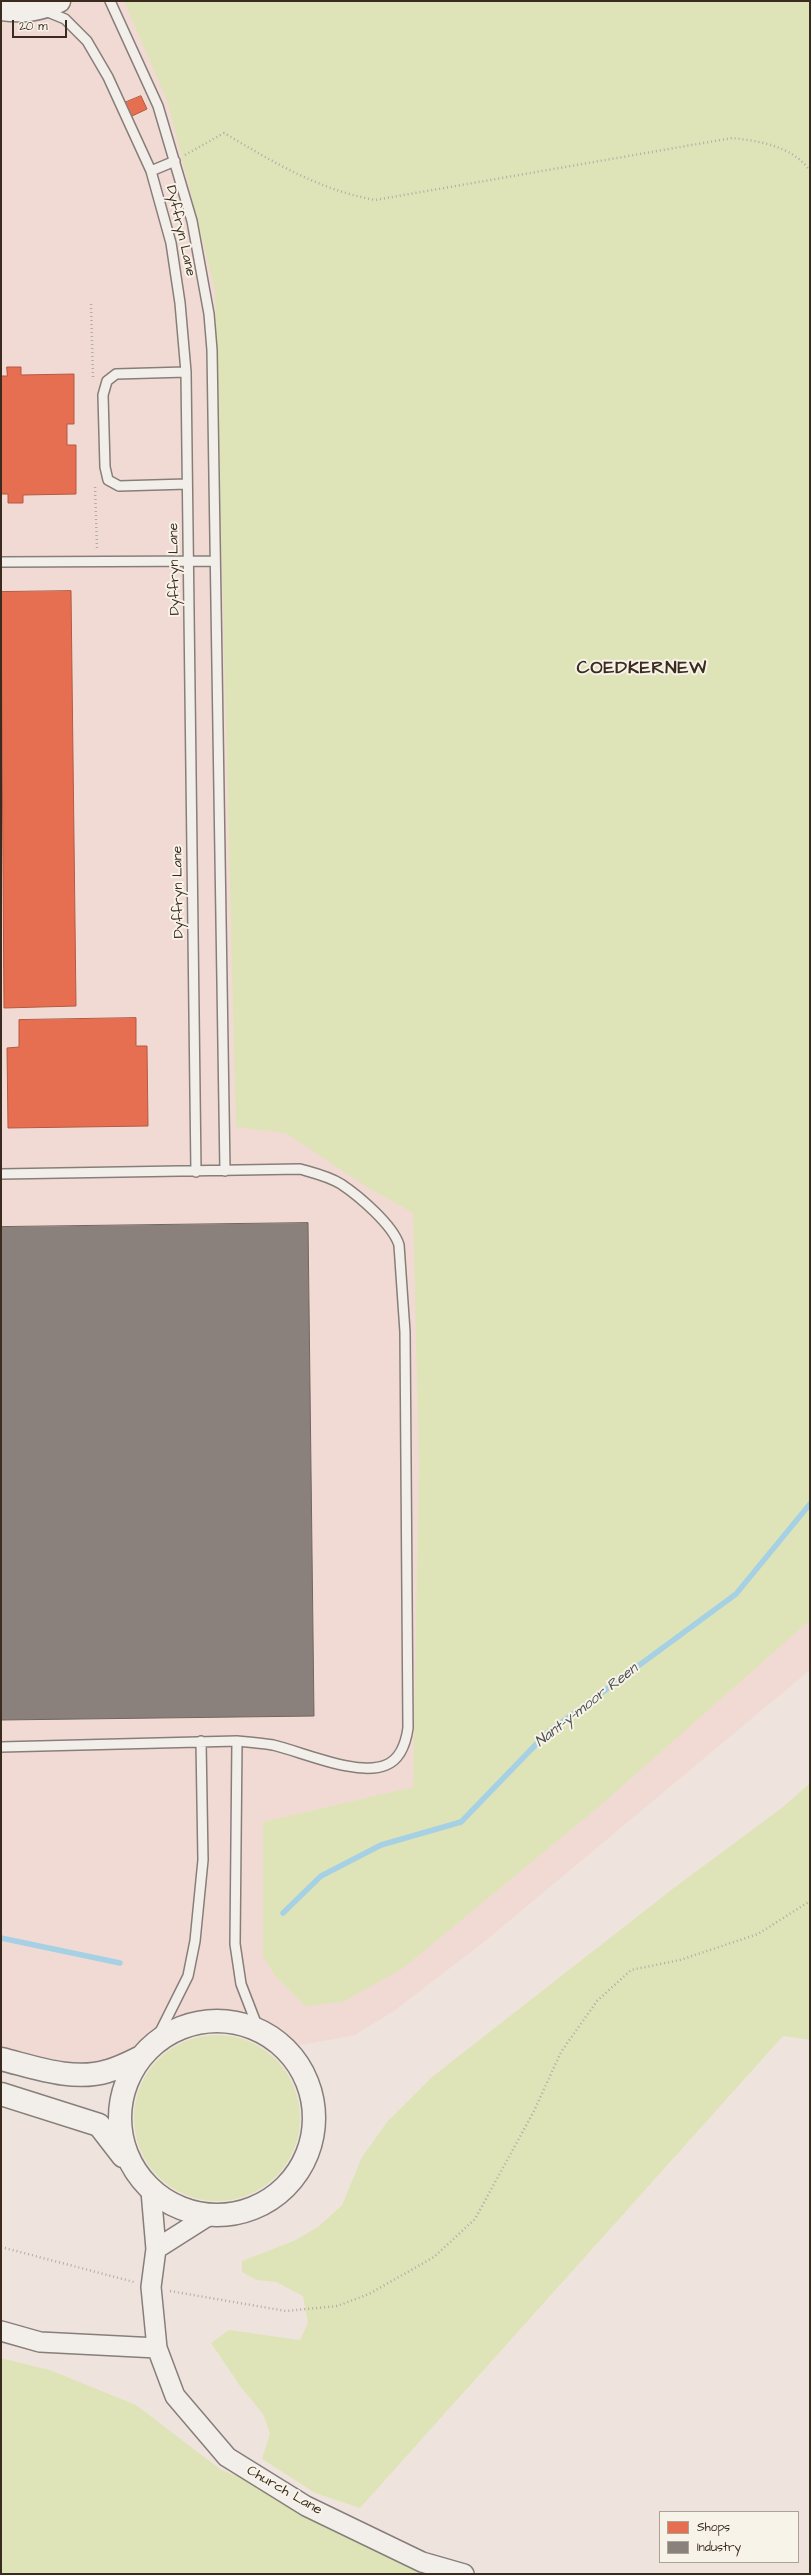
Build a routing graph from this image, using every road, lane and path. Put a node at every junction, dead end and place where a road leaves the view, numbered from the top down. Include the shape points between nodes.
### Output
1 (110, 1) edge
2 (50, 5) edge
3 (1, 9) edge
4 (174, 161) junction
5 (151, 171) junction
6 (810, 172) edge
7 (186, 372) junction
8 (187, 484) junction
9 (189, 561) junction
10 (214, 561) junction
11 (1, 562) edge
12 (225, 1171) junction
13 (196, 1172) junction
14 (1, 1174) edge
15 (201, 1741) junction
16 (237, 1741) junction
17 (1, 1747) edge
18 (810, 1901) edge
19 (258, 2028) junction
20 (155, 2042) junction
21 (139, 2058) junction
22 (1, 2059) edge
23 (1, 2094) edge
24 (133, 2168) junction
25 (151, 2191) junction
26 (208, 2216) junction
27 (1, 2247) edge
28 (156, 2249) junction
29 (151, 2287) junction
30 (1, 2331) edge
31 (157, 2348) junction
32 (464, 2574) edge

1 - 4 lane, Dyffryn Lane via 158,106
2 - 3 street via 19,12
2 - 5 lane, Dyffryn Lane via 87,41 108,77
4 - 5 lane
4 - 6 path via 224,133 294,174 345,194 375,200 732,138 764,142 789,153
4 - 10 lane, Dyffryn Lane via 192,220 209,314 212,350
5 - 7 lane, Dyffryn Lane via 171,243 180,303
7 - 8 lane, Dyffryn Lane
7 - 8 lane via 116,374 107,381 103,395 105,467 111,483 119,486
8 - 9 lane, Dyffryn Lane
9 - 10 lane
9 - 11 lane
9 - 13 lane, Dyffryn Lane
10 - 12 lane, Dyffryn Lane
12 - 13 lane
12 - 16 lane via 300,1169 320,1174 341,1184 390,1226 399,1245 405,1332 408,1728 402,1750 388,1765 356,1768 273,1745
13 - 14 lane
15 - 16 lane
15 - 17 lane
15 - 20 lane via 203,1860 195,1941 188,1976
16 - 19 lane via 235,1944 241,1984
18 - 29 path via 758,1934 680,1960 631,1970 597,2001 561,2052 534,2111 475,2219 434,2257 369,2294 337,2306 286,2311
19 - 20 street via 216,2020 183,2026
19 - 26 street via 286,2048 306,2074 315,2106 313,2141 299,2174 274,2198 243,2214
20 - 21 street
21 - 22 street via 107,2072 82,2075 49,2071
21 - 24 street via 126,2084 119,2112 122,2141
23 - 24 street via 99,2125
24 - 25 street
25 - 26 street via 177,2208
25 - 28 street, Church Lane
26 - 28 street
27 - 29 path
28 - 29 street, Church Lane
29 - 31 street, Church Lane
30 - 31 street via 40,2342
31 - 32 street, Church Lane via 175,2396 227,2457 306,2506 422,2562

